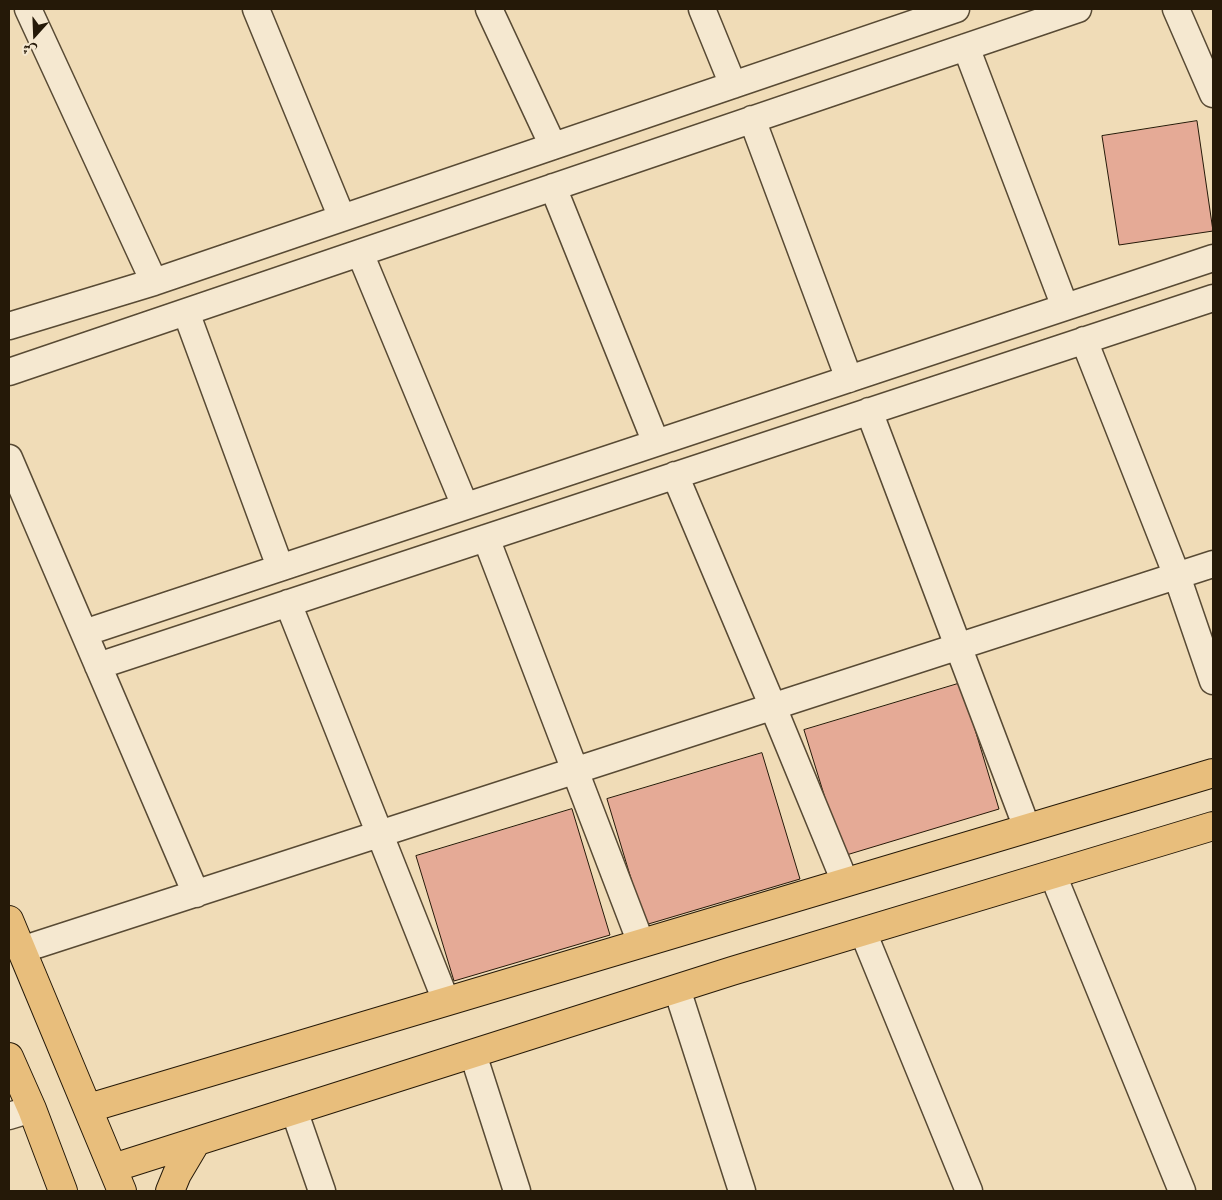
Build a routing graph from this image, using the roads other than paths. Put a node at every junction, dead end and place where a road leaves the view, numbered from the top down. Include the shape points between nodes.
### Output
1 (28, 9) edge
2 (256, 9) edge
3 (489, 9) edge
4 (702, 9) edge
5 (1078, 9) edge
6 (1176, 9) edge
7 (945, 10) edge
8 (966, 47) junction
9 (734, 85) junction
10 (1213, 94) edge
11 (752, 119) junction
12 (552, 146) junction
13 (554, 187) junction
14 (342, 218) junction
15 (360, 253) junction
16 (1213, 258) edge
17 (154, 282) junction
18 (1213, 298) edge
19 (1065, 307) junction
20 (186, 312) junction
21 (9, 326) edge
22 (1084, 340) junction
23 (9, 372) edge
24 (849, 379) junction
25 (869, 411) junction
26 (656, 443) junction
27 (9, 458) edge
28 (675, 475) junction
29 (465, 506) junction
30 (486, 538) junction
31 (1213, 564) edge
32 (280, 567) junction
33 (1177, 576) junction
34 (288, 604) junction
35 (84, 633) junction
36 (958, 647) junction
37 (98, 666) junction
38 (1213, 681) edge
39 (774, 707) junction
40 (575, 771) junction
41 (1213, 773) edge
42 (1213, 826) edge
43 (1027, 828) junction
44 (380, 834) junction
45 (1053, 875) junction
46 (845, 882) junction
47 (196, 894) junction
48 (9, 920) edge
49 (862, 932) junction
50 (641, 943) junction
51 (21, 950) junction
52 (677, 989) junction
53 (446, 1001) junction
54 (473, 1054) junction
55 (9, 1057) edge
56 (88, 1108) junction
57 (294, 1110) junction
58 (20, 1113) edge
59 (196, 1142) junction
60 (117, 1180) edge
61 (63, 1191) edge
62 (170, 1191) edge
63 (322, 1191) edge
64 (517, 1191) edge
65 (742, 1191) edge
66 (968, 1191) edge
67 (1182, 1191) edge

1 - 17 street
2 - 14 street
3 - 12 street
4 - 9 street
5 - 8 street
6 - 10 street
7 - 9 street
8 - 11 street
8 - 19 street
9 - 12 street
11 - 13 street
11 - 24 street
12 - 14 street
13 - 15 street
13 - 26 street
14 - 17 street
15 - 20 street
15 - 29 street
16 - 19 street
17 - 21 street
18 - 22 street
19 - 24 street
20 - 23 street
20 - 32 street
22 - 25 street
22 - 33 street
24 - 26 street
25 - 28 street
25 - 36 street
26 - 29 street
27 - 35 street
28 - 30 street
28 - 39 street
29 - 32 street
30 - 34 street
30 - 40 street
31 - 33 street
32 - 35 street
33 - 36 street
33 - 38 street
34 - 37 street
34 - 44 street
35 - 37 street
36 - 39 street
36 - 43 street
37 - 47 street
39 - 40 street
39 - 46 street
40 - 44 street
40 - 50 street
41 - 43 main road
42 - 45 main road
43 - 46 main road
44 - 47 street
44 - 53 street
45 - 49 main road
45 - 67 street
46 - 50 main road
47 - 51 street
48 - 51 main road
49 - 52 main road
49 - 66 street
50 - 53 main road
51 - 56 main road
52 - 54 main road
52 - 65 street
53 - 56 main road
54 - 57 main road
54 - 64 street
55 - 58 main road
56 - 60 main road
57 - 59 main road
57 - 63 street
58 - 61 main road
59 - 60 main road
59 - 62 main road via 176,1174

